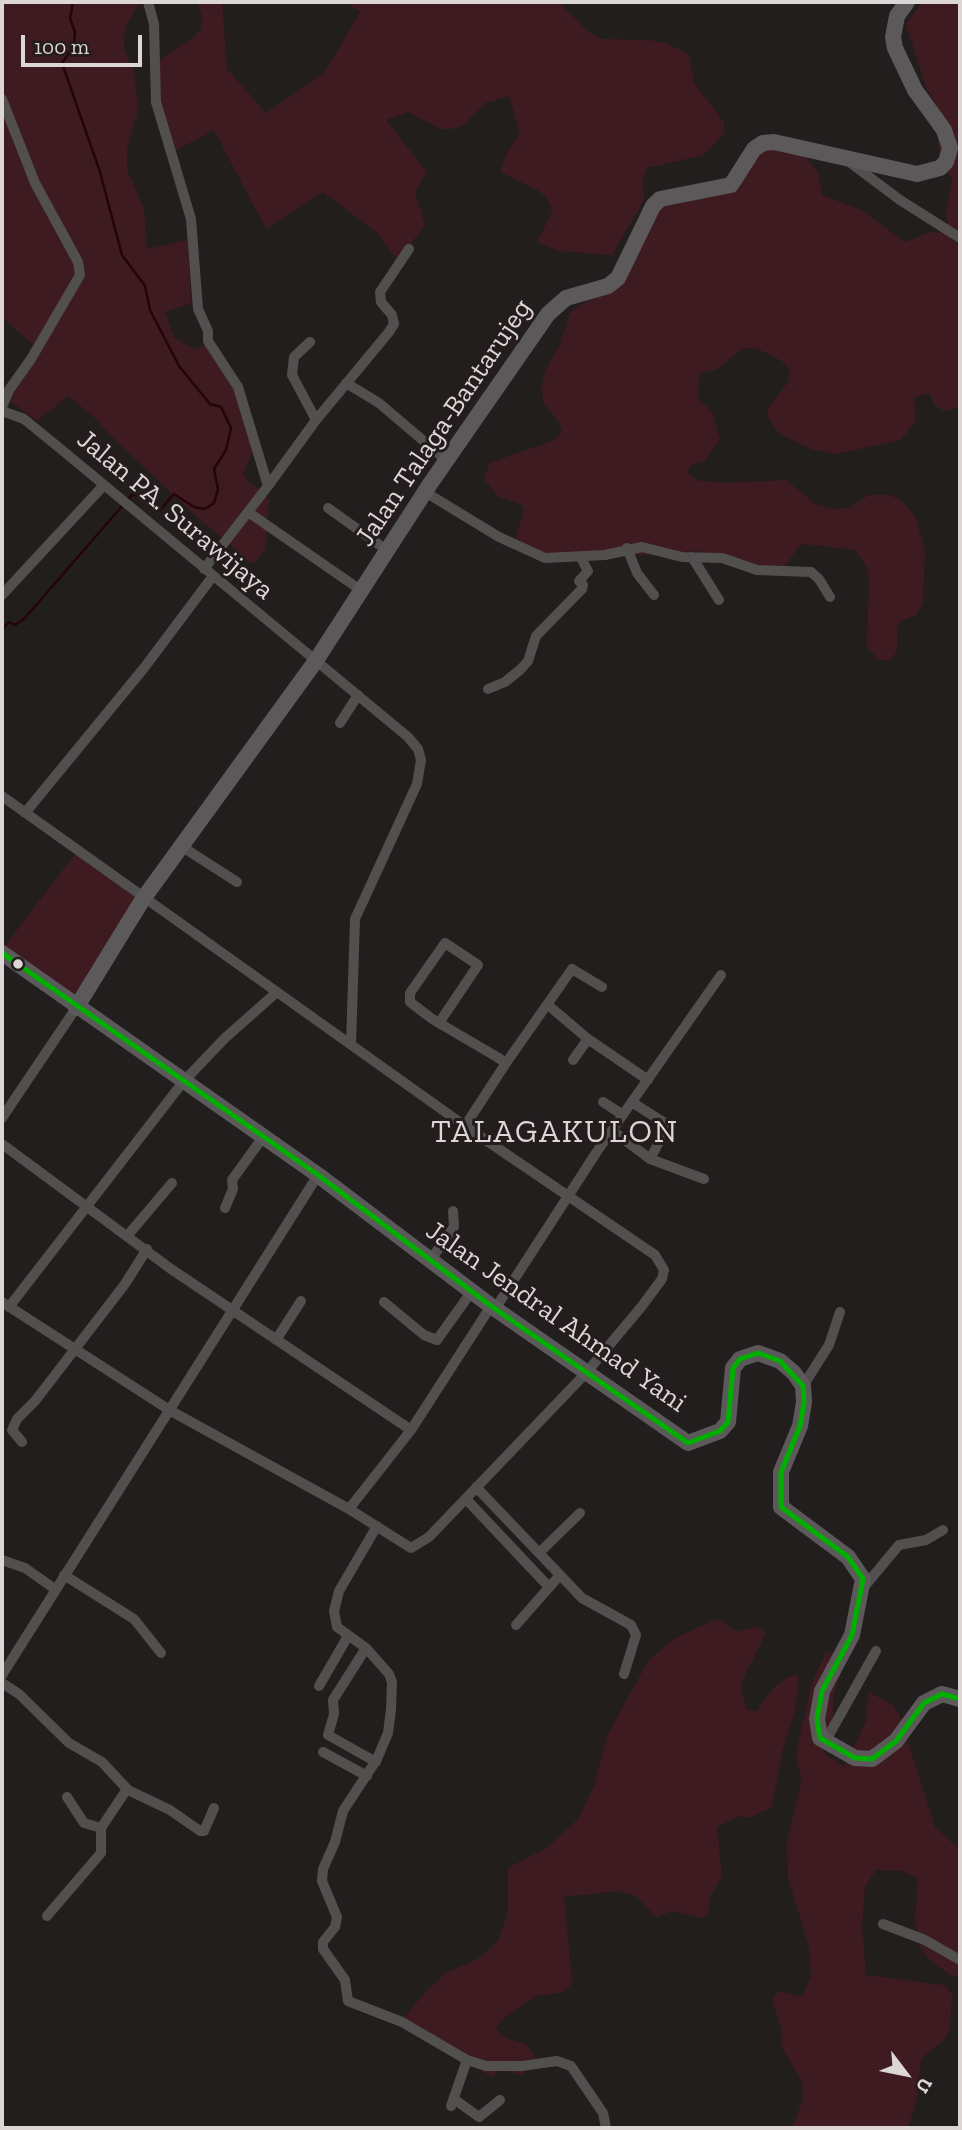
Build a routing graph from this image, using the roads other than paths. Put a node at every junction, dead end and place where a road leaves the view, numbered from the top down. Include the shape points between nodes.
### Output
1 (907, 2) edge
2 (152, 4) edge
3 (2, 99) edge
4 (845, 158) junction
5 (960, 238) edge
6 (409, 249) dead end
7 (310, 342) dead end
8 (346, 383) junction
9 (2, 409) edge
10 (316, 420) junction
11 (446, 460) junction
12 (104, 485) junction
13 (268, 485) junction
14 (425, 492) junction
15 (327, 509) dead end
16 (248, 512) junction
17 (627, 548) junction
18 (387, 551) junction
19 (692, 556) junction
20 (581, 558) junction
21 (209, 572) junction
22 (362, 592) junction
23 (2, 595) edge
24 (654, 595) dead end
25 (830, 597) dead end
26 (719, 600) dead end
27 (315, 662) junction
28 (488, 689) dead end
29 (358, 695) junction
30 (340, 723) dead end
31 (2, 796) edge
32 (25, 813) junction
33 (181, 846) junction
34 (237, 882) dead end
35 (143, 899) junction
36 (2, 953) edge
37 (721, 975) dead end
38 (602, 987) dead end
39 (277, 992) junction
40 (548, 1004) junction
41 (76, 1008) junction
42 (439, 1023) junction
43 (588, 1040) junction
44 (351, 1044) junction
45 (573, 1060) dead end
46 (506, 1063) junction
47 (648, 1080) junction
48 (183, 1082) junction
49 (603, 1102) dead end
50 (632, 1103) junction
51 (623, 1115) junction
52 (2, 1118) edge
53 (465, 1126) junction
54 (613, 1131) junction
55 (263, 1137) junction
56 (2, 1144) edge
57 (650, 1159) junction
58 (318, 1175) junction
59 (704, 1180) dead end
60 (172, 1183) dead end
61 (569, 1196) junction
62 (89, 1206) junction
63 (225, 1208) dead end
64 (453, 1211) dead end
65 (128, 1235) junction
66 (147, 1249) junction
67 (429, 1262) junction
68 (472, 1291) junction
69 (301, 1301) dead end
70 (384, 1302) dead end
71 (6, 1304) edge
72 (493, 1308) junction
73 (234, 1311) junction
74 (840, 1312) dead end
75 (276, 1340) junction
76 (73, 1350) junction
77 (586, 1373) junction
78 (803, 1386) junction
79 (171, 1410) junction
80 (411, 1430) junction
81 (22, 1442) dead end
82 (476, 1487) junction
83 (466, 1499) junction
84 (349, 1509) junction
85 (580, 1513) dead end
86 (376, 1526) junction
87 (943, 1530) dead end
88 (539, 1553) junction
89 (2, 1560) edge
90 (64, 1575) junction
91 (560, 1575) junction
92 (548, 1586) junction
93 (863, 1587) junction
94 (55, 1590) junction
95 (516, 1625) dead end
96 (348, 1636) junction
97 (366, 1648) junction
98 (876, 1651) dead end
99 (161, 1653) dead end
100 (624, 1674) dead end
101 (2, 1675) edge
102 (2, 1683) edge
103 (318, 1686) dead end
104 (960, 1699) edge
105 (825, 1742) junction
106 (323, 1752) dead end
107 (376, 1762) junction
108 (367, 1776) junction
109 (127, 1789) junction
110 (67, 1797) dead end
111 (214, 1808) dead end
112 (101, 1828) junction
113 (47, 1916) dead end
114 (883, 1924) dead end
115 (960, 1959) edge
116 (467, 2060) junction
117 (500, 2100) dead end
118 (606, 2128) edge

1 - 4 main road, Jalan Talaga-Bantarujeg via 897,16 895,48 915,90 944,130 949,155 940,168 917,174
2 - 13 street via 156,102 190,212 198,309 208,341 238,387
3 - 9 street via 35,183 78,262 80,275 9,390
4 - 5 street
4 - 11 main road, Jalan Talaga-Bantarujeg via 763,143 754,149 732,185 660,199 618,278 556,305
6 - 8 street via 380,292 394,324
7 - 10 street via 294,357 292,375
8 - 10 street
8 - 11 street via 379,403
9 - 12 street, Jalan PA. Surawijaya via 24,419
10 - 13 street
11 - 14 main road, Jalan Talaga-Bantarujeg
12 - 21 street, Jalan PA. Surawijaya
12 - 23 street
13 - 16 street
14 - 18 main road, Jalan Talaga-Bantarujeg
14 - 20 street via 528,553
15 - 18 street
16 - 21 street
16 - 22 street
17 - 19 street
17 - 20 street
17 - 24 street via 637,573
18 - 22 main road, Jalan Talaga-Bantarujeg
19 - 25 street via 722,558 757,570 811,572
19 - 26 street
20 - 28 street via 588,571 579,581 582,589 536,636 521,669
21 - 27 street, Jalan PA. Surawijaya
21 - 32 street via 144,668
22 - 27 main road, Jalan Talaga-Bantarujeg
27 - 29 street, Jalan PA. Surawijaya
27 - 33 main road, Jalan Talaga-Bantarujeg
29 - 30 street
29 - 44 street, Jalan PA. Surawijaya via 408,737 421,760 421,771 355,919
31 - 32 street
32 - 35 street
33 - 34 street
33 - 35 main road, Jalan Talaga-Bantarujeg
35 - 39 street
35 - 41 main road, Jalan Talaga-Bantarujeg
36 - 41 main road, Jalan Jendral Ahmad Yani
37 - 47 street
38 - 40 street via 575,968
39 - 44 street
39 - 48 street
40 - 43 street
40 - 46 street
41 - 48 main road, Jalan Jendral Ahmad Yani
41 - 52 street
42 - 42 street via 408,998 445,943 478,965
42 - 46 street
43 - 45 street
43 - 47 street
44 - 53 street
46 - 53 street
47 - 50 street
48 - 55 main road, Jalan Jendral Ahmad Yani
48 - 62 street
49 - 51 street
50 - 51 street
50 - 57 street via 668,1126
51 - 54 street
53 - 61 street
54 - 57 street
54 - 61 street
55 - 58 main road, Jalan Jendral Ahmad Yani
55 - 63 street via 232,1180
56 - 62 street
57 - 59 street
58 - 67 main road, Jalan Jendral Ahmad Yani
58 - 73 street
60 - 65 street
61 - 72 street
61 - 77 street via 654,1255 664,1270 642,1306
62 - 65 street
62 - 71 street
64 - 67 street via 454,1227
65 - 66 street
66 - 73 street
66 - 76 street
67 - 68 main road, Jalan Jendral Ahmad Yani
68 - 70 street via 438,1340 424,1335
68 - 72 main road, Jalan Jendral Ahmad Yani
69 - 75 street
71 - 76 street
72 - 77 main road, Jalan Jendral Ahmad Yani
72 - 80 street
73 - 75 street
73 - 79 street
74 - 78 street via 829,1345
75 - 80 street
76 - 79 street
76 - 81 street via 13,1425
77 - 78 main road, Jalan Jendral Ahmad Yani via 688,1443 720,1431 728,1422 733,1368 747,1355 767,1354 780,1361
77 - 82 street
78 - 93 main road via 800,1426 779,1487 782,1507 857,1566
79 - 84 street
79 - 90 street
80 - 84 street
82 - 83 street
82 - 88 street
83 - 86 street via 415,1548
83 - 92 street
84 - 86 street
85 - 88 street
86 - 96 street via 335,1599 336,1626
87 - 93 street via 926,1540 899,1545
88 - 91 street
89 - 94 street via 25,1568
90 - 94 street
90 - 99 street via 134,1619
91 - 92 street
91 - 100 street via 582,1598 631,1625 636,1635
92 - 95 street
93 - 105 main road via 852,1635 820,1699 817,1719
94 - 101 street
96 - 97 street
96 - 103 street
97 - 107 street via 392,1682 390,1723
97 - 107 street via 334,1700 328,1735
98 - 105 street
102 - 109 street via 69,1743 102,1762
104 - 105 main road via 943,1694 924,1703 896,1741 872,1759 855,1758
106 - 108 street
107 - 108 street
108 - 116 street via 343,1811 323,1869 322,1881 337,1917 323,1949 345,1980 348,2001 402,2022
109 - 111 street via 200,1831
109 - 112 street
110 - 112 street via 84,1823
112 - 113 street via 101,1853
114 - 115 street
116 - 117 street via 452,2103 479,2117
116 - 118 street via 486,2066 565,2062 603,2113

